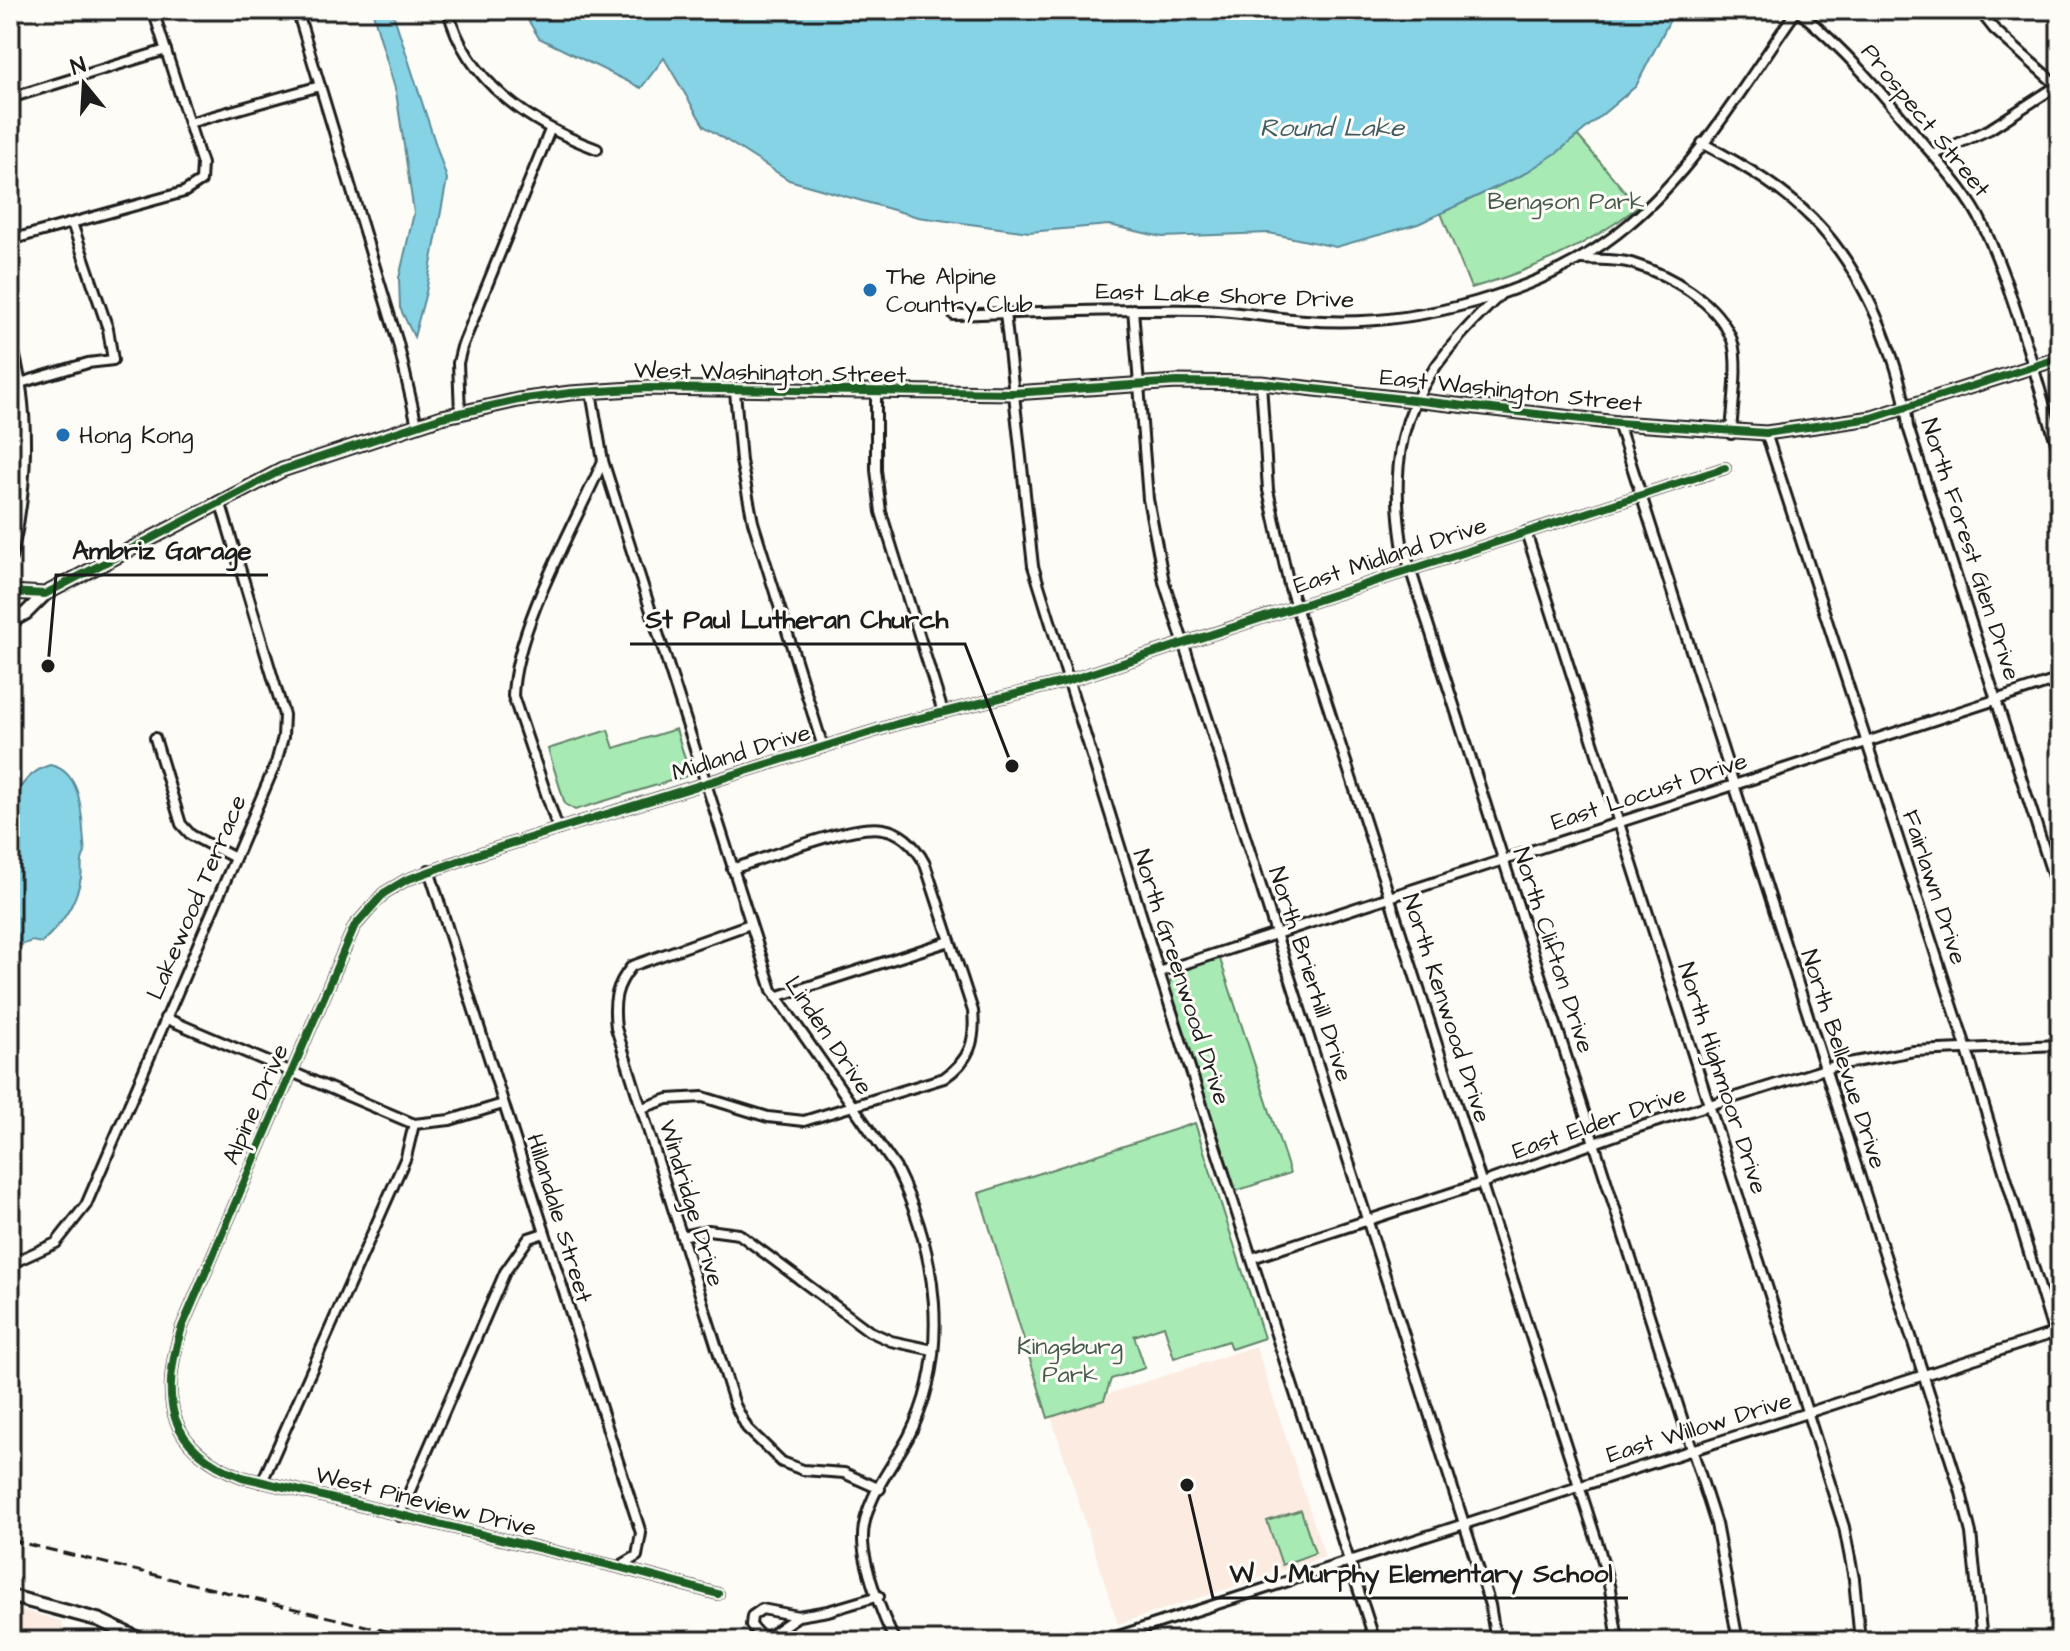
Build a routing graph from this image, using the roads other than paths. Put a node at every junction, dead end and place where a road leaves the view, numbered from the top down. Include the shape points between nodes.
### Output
1 (153, 10) edge
2 (297, 10) edge
3 (448, 10) edge
4 (1797, 10) edge
5 (1979, 10) edge
6 (166, 50) junction
7 (320, 86) junction
8 (2059, 86) edge
9 (10, 98) edge
10 (189, 123) junction
11 (550, 130) junction
12 (1702, 143) junction
13 (597, 149) dead end
14 (1933, 155) junction
15 (72, 223) junction
16 (10, 240) edge
17 (1581, 259) junction
18 (1500, 295) junction
19 (1133, 309) junction
20 (1005, 313) junction
21 (954, 315) dead end
22 (10, 344) edge
23 (2060, 358) edge
24 (2034, 367) junction
25 (1261, 383) junction
26 (14, 385) edge
27 (1138, 385) junction
28 (735, 391) junction
29 (591, 392) junction
30 (876, 393) junction
31 (947, 393) joint
32 (1013, 393) junction
33 (1415, 400) junction
34 (1906, 407) junction
35 (460, 413) junction
36 (1618, 423) junction
37 (417, 425) junction
38 (1766, 433) junction
39 (1731, 434) junction
40 (2060, 455) edge
41 (603, 461) junction
42 (1725, 468) dead end
43 (1640, 495) junction
44 (220, 501) junction
45 (1526, 532) junction
46 (10, 557) edge
47 (1411, 569) junction
48 (10, 592) edge
49 (45, 594) junction
50 (1296, 606) junction
51 (10, 622) edge
52 (1183, 642) junction
53 (2060, 679) edge
54 (1067, 681) junction
55 (1997, 699) junction
56 (943, 712) junction
57 (155, 738) dead end
58 (1867, 742) junction
59 (823, 747) junction
60 (705, 784) junction
61 (1735, 784) junction
62 (1620, 822) junction
63 (558, 829) junction
64 (235, 858) junction
65 (1504, 859) junction
66 (732, 869) junction
67 (429, 870) junction
68 (1390, 897) junction
69 (2060, 898) edge
70 (750, 924) junction
71 (1277, 934) junction
72 (950, 941) junction
73 (1159, 972) junction
74 (776, 997) junction
75 (165, 1018) junction
76 (2060, 1045) edge
77 (1967, 1050) junction
78 (1827, 1069) junction
79 (290, 1072) junction
80 (503, 1104) junction
81 (1711, 1105) junction
82 (853, 1107) junction
83 (642, 1108) junction
84 (414, 1124) junction
85 (1595, 1144) junction
86 (1482, 1183) junction
87 (1368, 1221) junction
88 (544, 1233) junction
89 (682, 1236) junction
90 (1252, 1258) junction
91 (10, 1264) edge
92 (2057, 1332) edge
93 (933, 1350) junction
94 (2060, 1354) edge
95 (1925, 1375) junction
96 (169, 1391) joint
97 (1809, 1413) junction
98 (1693, 1451) junction
99 (262, 1482) junction
100 (1576, 1486) junction
101 (880, 1489) junction
102 (399, 1516) junction
103 (1464, 1524) junction
104 (1350, 1561) junction
105 (618, 1567) junction
106 (718, 1594) dead end
107 (10, 1596) edge
108 (879, 1596) junction
109 (798, 1616) junction
110 (143, 1641) edge
111 (895, 1641) edge
112 (1103, 1641) edge
113 (1375, 1641) edge
114 (1496, 1641) edge
115 (1618, 1641) edge
116 (1738, 1641) edge
117 (1860, 1641) edge
118 (1982, 1641) edge

1 - 6 street
2 - 7 street
3 - 11 street via 456,36 497,90
4 - 12 street, East Lake Shore Drive
4 - 14 street, Prospect Street via 1838,43
5 - 8 street
6 - 9 street
6 - 10 street
7 - 10 street
7 - 37 street via 398,343
8 - 14 street via 1990,129
10 - 15 street via 202,164 201,181 184,192
11 - 13 street
11 - 35 street via 462,347
12 - 17 street, East Lake Shore Drive via 1655,200
12 - 34 street, North Forest Glen Drive via 1778,187 1813,218 1852,265 1888,346
14 - 24 street, Prospect Street via 1982,222
15 - 16 street
15 - 26 street via 108,329 113,360
17 - 18 street, East Lake Shore Drive
17 - 39 street via 1628,262 1656,273 1684,287 1714,312 1732,341
18 - 19 street, East Lake Shore Drive via 1426,311 1331,321
18 - 33 street, North Clifton Drive via 1454,339
19 - 20 street, East Lake Shore Drive
19 - 27 street, North Brierhill Drive
20 - 21 street, East Lake Shore Drive
20 - 32 street, North Greenwood Drive
22 - 26 main road
23 - 24 main road, East Washington Street
24 - 34 main road, East Washington Street
24 - 40 street, Prospect Street
25 - 27 main road, East Washington Street
25 - 33 main road, East Washington Street
25 - 50 street, North Kenwood Drive via 1268,490
26 - 46 main road via 23,422 19,521
27 - 32 main road, East Washington Street
27 - 52 street, North Brierhill Drive via 1156,549
28 - 29 main road, West Washington Street
28 - 30 main road, West Washington Street
28 - 59 street via 753,522
29 - 35 main road, West Washington Street
29 - 41 street, Linden Drive
30 - 31 main road, West Washington Street
30 - 56 street via 881,512
31 - 32 main road, East Washington Street
32 - 54 street, North Greenwood Drive via 1033,566
33 - 36 main road, East Washington Street
33 - 47 street, North Clifton Drive via 1406,421 1396,504
34 - 38 main road, East Washington Street via 1872,418
34 - 55 street, North Forest Glen Drive via 1908,427
35 - 37 main road, West Washington Street
36 - 39 main road, East Washington Street
36 - 43 street, North Bellevue Drive
37 - 44 main road, West Washington Street via 282,470
38 - 39 main road, East Washington Street
38 - 58 street, Fairlawn Drive
41 - 60 street, Linden Drive
41 - 63 street via 530,624 514,673 513,696
42 - 43 street, East Midland Drive
43 - 45 street, East Midland Drive
43 - 61 street, North Bellevue Drive
44 - 49 main road, West Washington Street
44 - 64 street, Lakewood Terrace via 284,715 276,763
45 - 47 street, East Midland Drive
45 - 62 street, North Highmoor Drive
47 - 50 street, East Midland Drive
47 - 65 street, North Clifton Drive
48 - 49 main road
49 - 51 main road, West Washington Street
50 - 52 street, East Midland Drive
50 - 68 street, North Kenwood Drive
52 - 54 street, East Midland Drive
52 - 71 street, North Brierhill Drive
53 - 55 street, East Locust Drive
54 - 56 street, Midland Drive
54 - 73 street, North Greenwood Drive
55 - 58 street, East Locust Drive
55 - 69 street, North Forest Glen Drive
56 - 59 street, Midland Drive
57 - 64 street via 181,824
58 - 61 street, East Locust Drive
58 - 77 street, Fairlawn Drive
59 - 60 street, Midland Drive
60 - 63 street, Midland Drive
60 - 66 street, Linden Drive
61 - 62 street, East Locust Drive
61 - 78 street, North Bellevue Drive
62 - 65 street, East Locust Drive
62 - 81 street, North Highmoor Drive
63 - 67 street, Midland Drive
64 - 75 street, Lakewood Terrace
65 - 68 street, East Locust Drive
65 - 85 street, North Clifton Drive
66 - 70 street, Linden Drive
66 - 72 street via 851,831 886,829 917,849
67 - 79 street, Alpine Drive via 384,893 354,927
67 - 80 street, Hillandale Street
68 - 71 street, East Locust Drive
68 - 86 street, North Kenwood Drive
70 - 74 street, Linden Drive
70 - 83 street, Windridge Drive via 647,957 621,979 613,1002 616,1028
71 - 73 street, East Locust Drive
71 - 87 street, North Brierhill Drive
72 - 74 street
72 - 82 street via 973,1011 970,1052 944,1078
73 - 90 street, North Greenwood Drive
74 - 82 street, Linden Drive
75 - 79 street
75 - 91 street, Lakewood Terrace via 73,1226 56,1243
76 - 77 street, East Elder Drive
77 - 78 street, East Elder Drive via 1877,1055
77 - 92 street, Fairlawn Drive
78 - 81 street, East Elder Drive
78 - 95 street, North Bellevue Drive
79 - 84 street
79 - 96 street, Alpine Drive via 182,1327
80 - 84 street
80 - 88 street, Hillandale Street
81 - 85 street, East Elder Drive
81 - 97 street, North Highmoor Drive
82 - 83 street via 804,1121 768,1117 703,1097 668,1099
82 - 93 street, Linden Drive via 896,1168 921,1227 935,1306
83 - 89 street, Windridge Drive
84 - 99 street via 406,1157
85 - 86 street, East Elder Drive
85 - 98 street, North Clifton Drive
86 - 87 street, East Elder Drive
86 - 100 street, North Kenwood Drive
87 - 90 street, East Elder Drive
87 - 103 street, North Brierhill Drive
88 - 102 street via 529,1238 505,1272
88 - 105 street, Hillandale Street via 641,1533 637,1556
89 - 93 street via 708,1230 739,1234 869,1331
89 - 101 street, Windridge Drive via 747,1428 782,1462 803,1470 844,1473
90 - 104 street, North Greenwood Drive
92 - 94 street, Fairlawn Drive
92 - 95 street, East Willow Drive
93 - 101 street, Linden Drive via 915,1423
95 - 97 street, East Willow Drive
95 - 118 street, North Bellevue Drive via 1971,1533
96 - 99 street, West Pineview Drive via 176,1423 203,1458 219,1469
97 - 98 street, East Willow Drive
97 - 117 street, North Highmoor Drive via 1844,1527
98 - 100 street, East Willow Drive
98 - 116 street, North Clifton Drive via 1716,1524
99 - 102 street, West Pineview Drive
100 - 103 street, East Willow Drive
100 - 115 street, North Kenwood Drive via 1610,1589
101 - 108 street, Linden Drive via 862,1538
102 - 105 street, West Pineview Drive
103 - 104 street, East Willow Drive
103 - 114 street, North Brierhill Drive
104 - 112 street, East Willow Drive
104 - 113 street, North Greenwood Drive
105 - 106 street, West Pineview Drive
107 - 110 main road via 99,1620
108 - 109 street
108 - 111 street, Linden Drive
109 - 109 street via 762,1609 752,1616 751,1625 759,1635 769,1636

